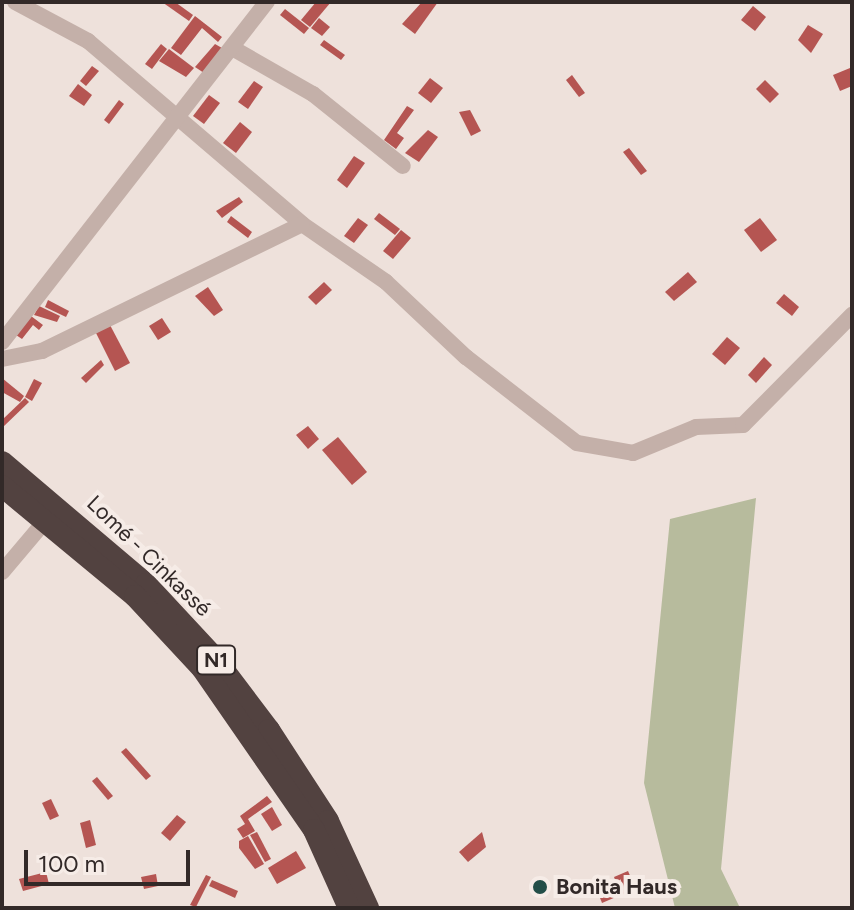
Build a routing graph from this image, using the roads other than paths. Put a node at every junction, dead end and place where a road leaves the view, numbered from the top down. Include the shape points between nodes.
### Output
1 (12, 2) edge
2 (267, 2) edge
3 (2, 11) edge
4 (234, 49) junction
5 (179, 116) junction
6 (403, 166) dead end
7 (302, 224) junction
8 (852, 315) edge
9 (2, 342) edge
10 (2, 359) edge
11 (2, 462) edge
12 (2, 486) edge
13 (46, 520) junction
14 (2, 572) edge
15 (321, 825) junction
16 (349, 908) edge
17 (368, 908) edge

1 - 3 street
1 - 5 street via 88,41
2 - 4 street
4 - 5 street
4 - 6 street via 313,94
5 - 7 street
5 - 9 street
7 - 8 street via 386,282 466,357 577,443 633,453 696,427 743,425
7 - 10 street via 42,351
11 - 15 highway, Lomé - Cinkassé / N1 via 58,505 181,620 269,730
12 - 13 highway, Lomé - Cinkassé / N1
13 - 14 street
13 - 15 highway, Lomé - Cinkassé / N1 via 135,596 202,668
15 - 16 highway, Lomé - Cinkassé / N1
15 - 17 highway, Lomé - Cinkassé / N1

